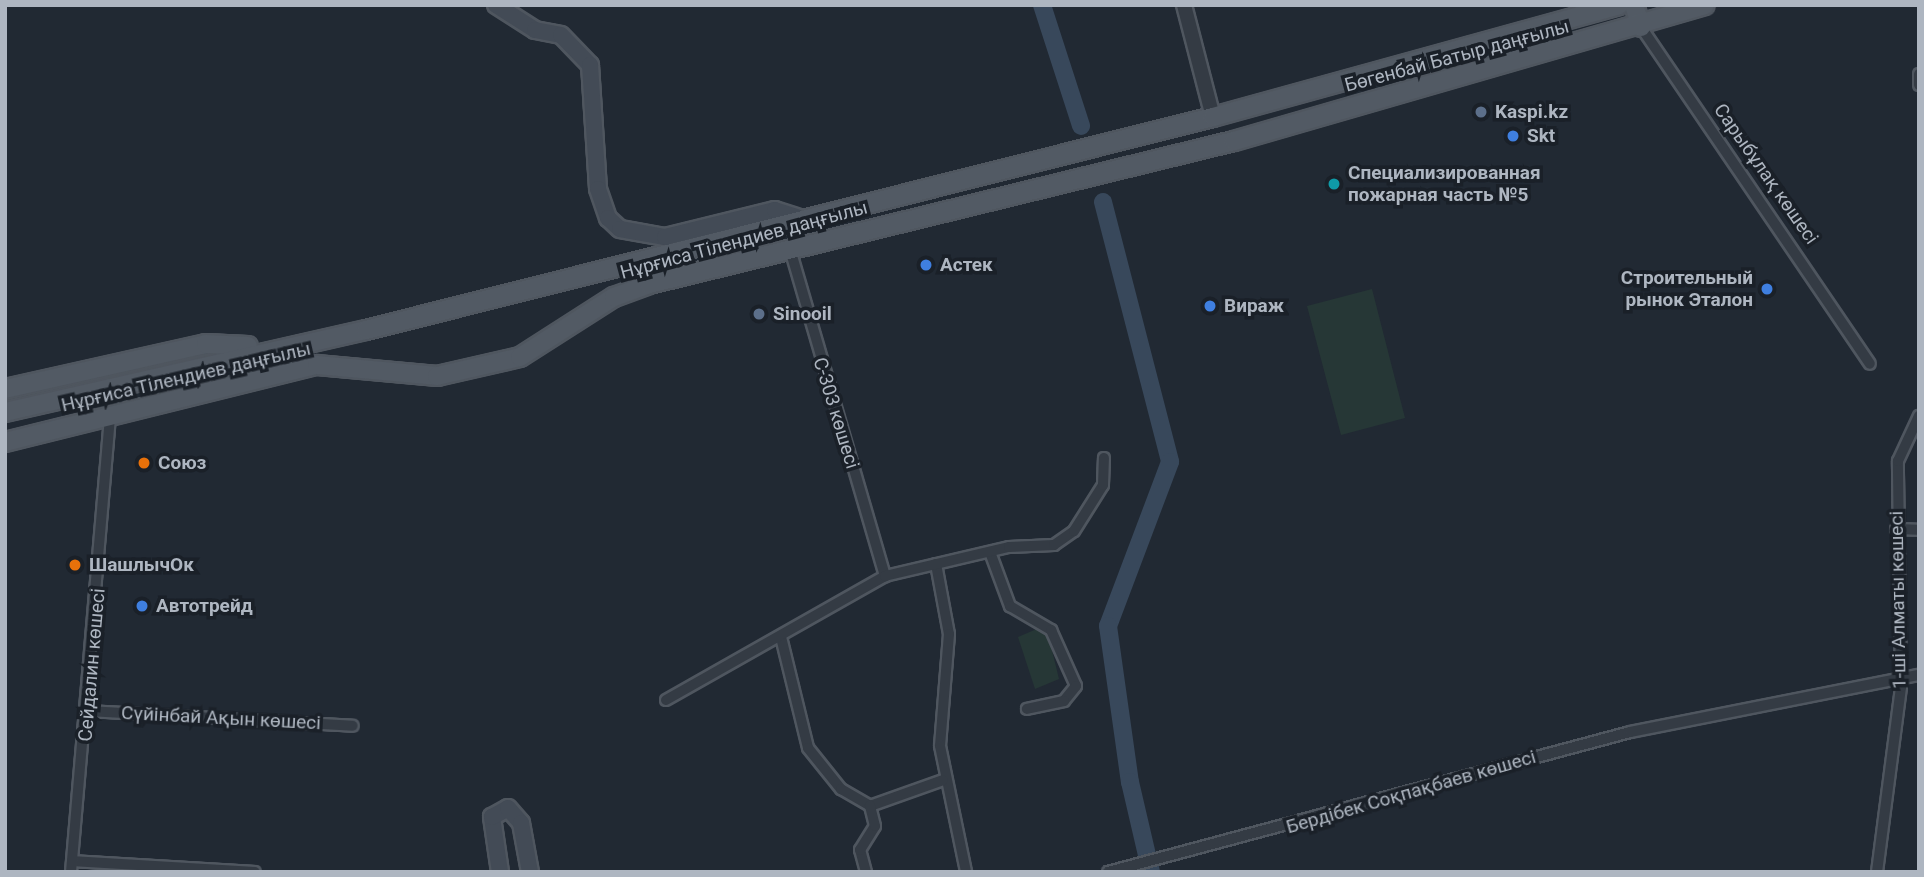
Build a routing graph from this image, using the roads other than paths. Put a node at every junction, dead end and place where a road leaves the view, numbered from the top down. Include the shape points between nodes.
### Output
1 (496, 5) edge
2 (1184, 5) edge
3 (1619, 5) edge
4 (1634, 5) edge
5 (1705, 5) edge
6 (1641, 27) junction
7 (1919, 74) edge
8 (1919, 85) edge
9 (1213, 117) junction
10 (1220, 145) junction
11 (986, 171) junction
12 (991, 197) junction
13 (797, 217) junction
14 (790, 249) junction
15 (312, 339) junction
16 (269, 347) junction
17 (1870, 364) dead end
18 (317, 365) junction
19 (5, 389) edge
20 (5, 412) edge
21 (110, 416) junction
22 (1919, 416) edge
23 (5, 442) edge
24 (1104, 458) dead end
25 (1896, 529) junction
26 (1919, 530) edge
27 (990, 552) junction
28 (936, 564) junction
29 (885, 576) junction
30 (781, 637) junction
31 (1900, 675) junction
32 (1919, 675) edge
33 (666, 700) dead end
34 (1027, 709) dead end
35 (88, 711) junction
36 (353, 726) dead end
37 (943, 780) junction
38 (870, 806) junction
39 (72, 866) edge
40 (1110, 871) edge
41 (255, 872) edge
42 (500, 872) edge
43 (530, 872) edge
44 (866, 872) edge
45 (966, 872) edge
46 (1877, 872) edge

1 - 13 main road via 536,30 561,35 590,65 598,190 608,218 620,229 665,237 775,210
2 - 9 street
3 - 9 main road, Бөгенбай Батыр даңғылы
4 - 6 main road, Сарыбұлақ көшесі
5 - 6 main road, Бөгенбай Батыр даңғылы
6 - 10 main road, Бөгенбай Батыр даңғылы
6 - 17 street, Сарыбұлақ көшесі
7 - 8 street
9 - 10 main road
9 - 11 main road, Нұрғиса Тілендиев даңғылы
10 - 12 main road, Нұрғиса Тілендиев даңғылы
11 - 12 main road
11 - 13 main road, Нұрғиса Тілендиев даңғылы
12 - 14 main road, Нұрғиса Тілендиев даңғылы
13 - 15 main road, Нұрғиса Тілендиев даңғылы
14 - 18 main road, Нұрғиса Тілендиев даңғылы via 614,297 520,356 437,376
14 - 29 street, С-303 көшесі
15 - 16 main road, Нұрғиса Тілендиев даңғылы
15 - 18 main road
16 - 19 main road via 206,344
16 - 20 main road, Нұрғиса Тілендиев даңғылы
18 - 21 main road, Нұрғиса Тілендиев даңғылы
21 - 23 main road, Нұрғиса Тілендиев даңғылы
21 - 35 street, Сейдалин көшесі
22 - 25 street, 1-ші Алматы көшесі via 1898,461
24 - 27 street via 1103,485 1074,531 1054,545
25 - 26 street
25 - 31 street, 1-ші Алматы көшесі
27 - 28 street
27 - 34 street via 1010,606 1051,630 1076,685 1064,701
28 - 29 street
28 - 37 street via 949,634
29 - 30 street
30 - 33 street
30 - 38 street via 816,764
31 - 32 street, Бердібек Соқпақбаев көшесі
31 - 40 street, Бердібек Соқпақбаев көшесі via 1656,728
31 - 46 street, 1-ші Алматы көшесі
35 - 36 street, Сүйінбай Ақын көшесі
35 - 39 street, Сейдалин көшесі
37 - 38 street
37 - 45 street
38 - 44 street via 875,826 860,850
39 - 41 street
42 - 43 main road via 492,817 508,808 521,823

